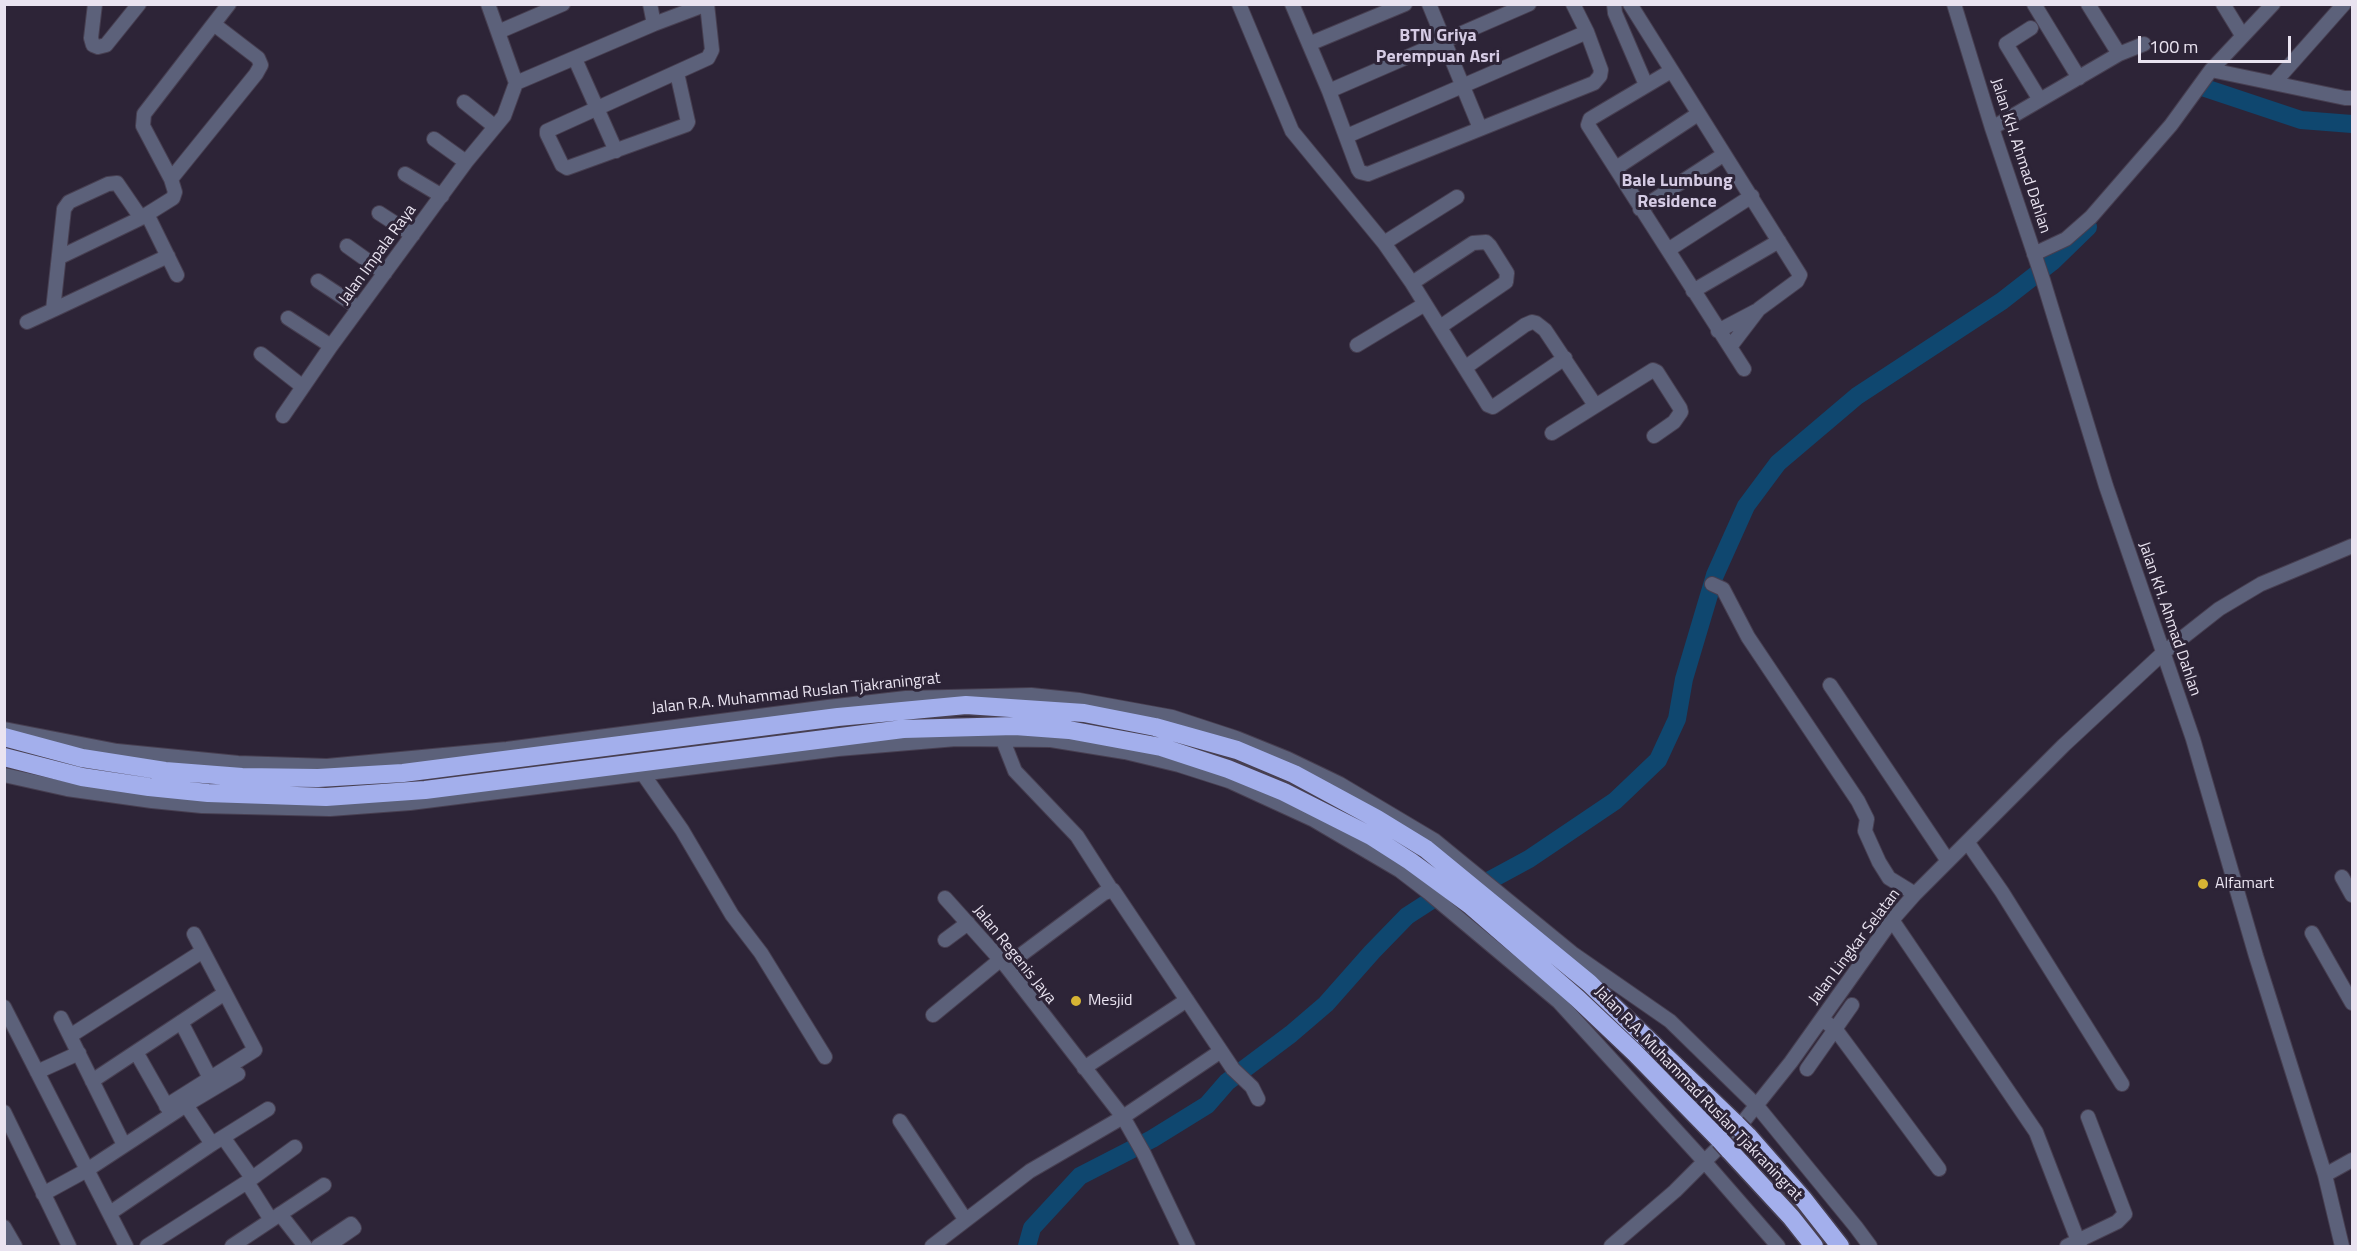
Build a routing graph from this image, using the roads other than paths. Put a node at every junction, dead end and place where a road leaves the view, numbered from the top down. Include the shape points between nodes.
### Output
1 (95, 4) edge
2 (139, 4) edge
3 (230, 4) edge
4 (488, 4) edge
5 (563, 4) edge
6 (650, 4) edge
7 (707, 4) edge
8 (1239, 4) edge
9 (1292, 4) edge
10 (1405, 4) edge
11 (1429, 4) edge
12 (1529, 4) edge
13 (1573, 4) edge
14 (1614, 4) edge
15 (1630, 4) edge
16 (1954, 4) edge
17 (2034, 4) edge
18 (2088, 4) edge
19 (2223, 4) edge
20 (2273, 4) edge
21 (2345, 4) edge
22 (547, 8) edge
23 (2352, 16) edge
24 (654, 24) junction
25 (215, 25) junction
26 (2031, 28) dead end
27 (498, 32) junction
28 (1587, 32) junction
29 (2242, 35) junction
30 (1443, 42) junction
31 (2144, 44) dead end
32 (1309, 45) junction
33 (2119, 54) junction
34 (575, 58) junction
35 (2213, 70) junction
36 (1671, 71) junction
37 (677, 74) junction
38 (2079, 78) junction
39 (516, 83) junction
40 (2274, 83) junction
41 (1646, 85) junction
42 (1462, 86) junction
43 (1329, 91) junction
44 (2350, 95) edge
45 (2040, 100) junction
46 (464, 102) dead end
47 (595, 108) junction
48 (1698, 114) junction
49 (499, 121) junction
50 (1480, 128) junction
51 (1992, 128) junction
52 (1347, 136) junction
53 (434, 139) dead end
54 (616, 151) junction
55 (1723, 155) junction
56 (466, 162) junction
57 (1616, 168) junction
58 (405, 174) dead end
59 (171, 179) junction
60 (442, 196) junction
61 (1752, 196) junction
62 (1457, 197) dead end
63 (1640, 209) junction
64 (379, 213) dead end
65 (144, 216) junction
66 (413, 235) junction
67 (1779, 241) junction
68 (1384, 243) junction
69 (347, 246) dead end
70 (1668, 250) junction
71 (168, 256) junction
72 (60, 257) junction
73 (2036, 258) junction
74 (385, 273) junction
75 (177, 274) dead end
76 (318, 281) dead end
77 (1412, 283) junction
78 (1693, 291) junction
79 (1425, 304) junction
80 (359, 308) junction
81 (1759, 309) junction
82 (53, 310) junction
83 (288, 318) dead end
84 (27, 322) dead end
85 (1440, 327) junction
86 (1718, 331) junction
87 (1357, 345) dead end
88 (331, 346) junction
89 (1730, 347) junction
90 (261, 354) dead end
91 (1565, 358) junction
92 (1466, 367) junction
93 (1744, 369) dead end
94 (303, 387) junction
95 (1595, 405) junction
96 (283, 416) dead end
97 (1552, 433) dead end
98 (1654, 436) dead end
99 (2352, 546) edge
100 (1712, 584) dead end
101 (2162, 650) junction
102 (1830, 685) dead end
103 (4, 729) edge
104 (4, 737) edge
105 (1002, 738) junction
106 (4, 757) edge
107 (643, 774) junction
108 (4, 775) edge
109 (1968, 843) junction
110 (1430, 845) junction
111 (1948, 861) junction
112 (2342, 877) dead end
113 (1464, 881) junction
114 (1111, 889) junction
115 (1915, 894) junction
116 (2352, 895) edge
117 (1483, 897) junction
118 (945, 898) dead end
119 (1893, 920) junction
120 (968, 923) junction
121 (2312, 933) dead end
122 (194, 934) dead end
123 (945, 940) dead end
124 (203, 951) junction
125 (1003, 963) junction
126 (225, 993) junction
127 (1187, 1000) junction
128 (2352, 1003) edge
129 (1852, 1005) dead end
130 (4, 1007) edge
131 (933, 1015) dead end
132 (61, 1017) dead end
133 (1822, 1019) junction
134 (181, 1022) junction
135 (1836, 1030) junction
136 (70, 1036) junction
137 (1221, 1051) junction
138 (136, 1052) junction
139 (79, 1053) junction
140 (825, 1057) dead end
141 (1084, 1068) junction
142 (1807, 1069) dead end
143 (37, 1072) junction
144 (238, 1074) dead end
145 (210, 1078) junction
146 (92, 1081) junction
147 (2122, 1084) dead end
148 (1258, 1099) dead end
149 (186, 1105) junction
150 (1757, 1106) junction
151 (268, 1109) dead end
152 (169, 1110) junction
153 (4, 1112) edge
154 (1123, 1117) junction
155 (2088, 1117) dead end
156 (900, 1121) dead end
157 (18, 1140) junction
158 (218, 1141) junction
159 (124, 1145) junction
160 (4, 1146) edge
161 (295, 1147) dead end
162 (2352, 1160) edge
163 (1704, 1161) junction
164 (1939, 1169) dead end
165 (87, 1170) junction
166 (2325, 1175) junction
167 (250, 1180) junction
168 (324, 1185) dead end
169 (43, 1194) junction
170 (110, 1213) junction
171 (275, 1217) junction
172 (965, 1219) junction
173 (4, 1227) edge
174 (2075, 1245) edge
175 (15, 1246) edge
176 (69, 1246) edge
177 (126, 1246) edge
178 (147, 1246) edge
179 (232, 1246) edge
180 (305, 1246) edge
181 (318, 1246) edge
182 (328, 1246) edge
183 (932, 1246) edge
184 (1188, 1246) edge
185 (1611, 1246) edge
186 (1778, 1246) edge
187 (1814, 1246) edge
188 (1840, 1246) edge
189 (1870, 1246) edge
190 (2342, 1246) edge

1 - 2 street via 91,38 98,47 106,45
3 - 25 street
4 - 27 street
5 - 22 street
6 - 24 street
7 - 24 street
7 - 37 street via 712,50 704,61
8 - 68 street via 1292,131
9 - 32 street
10 - 32 street
11 - 30 street
12 - 30 street
13 - 28 street
14 - 41 street
15 - 36 street
16 - 51 street, Jalan KH. Ahmad Dahlan
17 - 38 street
18 - 33 street
19 - 29 street
20 - 29 street
21 - 23 street
21 - 40 street
22 - 27 street
24 - 34 street
25 - 59 street via 142,120
25 - 59 street via 258,58 261,65
26 - 45 street via 2006,44
27 - 39 street
28 - 42 street
28 - 50 street via 1601,70 1594,83
29 - 35 street
30 - 42 street
30 - 43 street
31 - 33 street
32 - 43 street
33 - 38 street
34 - 39 street
34 - 47 street
35 - 40 street
35 - 73 street via 2160,139 2091,217
36 - 41 street
36 - 48 street
37 - 47 street
37 - 54 street via 687,125
38 - 45 street
39 - 49 street, Jalan Impala Raya
40 - 44 street
41 - 57 street via 1588,122
42 - 50 street
42 - 52 street
43 - 52 street
45 - 51 street
46 - 49 street
47 - 54 street
47 - 54 street via 550,128 547,134 562,165 567,168
48 - 55 street
48 - 57 street
49 - 56 street, Jalan Impala Raya
50 - 52 street via 1368,174 1358,169
51 - 73 street, Jalan KH. Ahmad Dahlan
53 - 56 street
55 - 61 street
55 - 63 street
56 - 60 street, Jalan Impala Raya
57 - 63 street
58 - 60 street
59 - 65 street via 173,198
60 - 66 street, Jalan Impala Raya
61 - 67 street
61 - 70 street
62 - 68 street
63 - 70 street
64 - 66 street
65 - 71 street
65 - 72 street
65 - 72 street via 117,183 69,202 64,209
66 - 74 street, Jalan Impala Raya
67 - 78 street
67 - 81 street via 1799,278
68 - 77 street
69 - 74 street
70 - 78 street
71 - 75 street
71 - 82 street
72 - 82 street
73 - 101 street, Jalan KH. Ahmad Dahlan via 2106,486
74 - 80 street, Jalan Impala Raya
76 - 80 street
77 - 79 street
77 - 85 street via 1473,243 1486,242 1490,246 1507,273 1506,282
78 - 86 street
79 - 85 street
79 - 87 street
80 - 88 street, Jalan Impala Raya
81 - 86 street
81 - 89 street
82 - 84 street
83 - 88 street
85 - 92 street
86 - 89 street
88 - 94 street, Jalan Impala Raya
89 - 93 street
90 - 94 street
91 - 92 street via 1541,326 1532,322
91 - 92 street via 1493,406 1488,405
91 - 95 street
94 - 96 street, Jalan Impala Raya
95 - 97 street
95 - 98 street via 1655,370 1681,412
99 - 101 street, Jalan Lingkar Selatan via 2239,596
100 - 115 street via 1723,589 1748,637 1858,801 1867,819 1864,831 1889,878
101 - 109 street, Jalan Lingkar Selatan
101 - 166 street, Jalan KH. Ahmad Dahlan via 2193,739
102 - 111 street
103 - 110 street, Jalan R.A. Muhammad Ruslan Tjakraningrat via 128,753 238,764 327,766 507,749 895,700 1031,695 1172,717 1236,738 1340,784
104 - 110 highway, Jalan R.A. Muhammad Ruslan Tjakraningrat via 82,758 165,771 324,778 414,772 966,705 1049,710 1155,727 1237,750 1294,774
105 - 107 street via 870,746
105 - 114 street via 1016,771 1077,836
105 - 163 street via 1051,740 1179,765 1229,781 1314,820 1363,848 1429,893 1559,1002
106 - 113 highway, Jalan R.A. Muhammad Ruslan Tjakraningrat via 82,777 149,787 326,796 425,790 903,729 1015,726 1069,730 1161,747 1228,769 1284,792
107 - 108 street via 330,809 152,801
107 - 140 street
109 - 111 street, Jalan Lingkar Selatan
109 - 147 street
110 - 113 highway, Jalan R.A. Muhammad Ruslan Tjakraningrat
111 - 115 street, Jalan Lingkar Selatan
112 - 116 street
113 - 117 highway, Jalan R.A. Muhammad Ruslan Tjakraningrat
113 - 117 street, Jalan R.A. Muhammad Ruslan Tjakraningrat
114 - 125 street
114 - 127 street
115 - 119 street, Jalan Lingkar Selatan
117 - 150 street, Jalan R.A. Muhammad Ruslan Tjakraningrat via 1670,1020
117 - 187 highway, Jalan R.A. Muhammad Ruslan Tjakraningrat via 1724,1145
117 - 188 highway, Jalan R.A. Muhammad Ruslan Tjakraningrat via 1589,983 1742,1130
118 - 120 street, Jalan Regenis Jaya
119 - 133 street, Jalan Lingkar Selatan
119 - 174 street via 2036,1132
120 - 123 street
120 - 125 street, Jalan Regenis Jaya
121 - 128 street
122 - 124 street
124 - 126 street
124 - 136 street
125 - 131 street
125 - 141 street, Jalan Regenis Jaya
126 - 134 street
126 - 145 street via 255,1050
127 - 137 street
127 - 141 street
129 - 135 street
130 - 143 street
132 - 136 street
133 - 135 street
133 - 150 street, Jalan Lingkar Selatan
134 - 138 street
134 - 145 street
135 - 142 street
135 - 164 street
136 - 139 street
137 - 148 street
137 - 154 street
138 - 146 street
138 - 152 street
139 - 143 street
139 - 146 street
141 - 154 street, Jalan Regenis Jaya
143 - 165 street
144 - 149 street
145 - 152 street
146 - 159 street
149 - 152 street
149 - 158 street
150 - 163 street, Jalan Lingkar Selatan
150 - 189 street, Jalan R.A. Muhammad Ruslan Tjakraningrat
151 - 158 street
152 - 159 street
153 - 157 street
154 - 172 street via 1030,1171
154 - 184 street, Jalan Regenis Jaya
155 - 174 street via 2125,1214
156 - 172 street
157 - 160 street
157 - 169 street
158 - 167 street
158 - 170 street
159 - 165 street
161 - 167 street
162 - 166 street
163 - 185 street, Jalan Lingkar Selatan
163 - 186 street
165 - 169 street
165 - 170 street
166 - 190 street, Jalan KH. Ahmad Dahlan
167 - 171 street
167 - 178 street
168 - 171 street
169 - 176 street
170 - 177 street
171 - 179 street
171 - 180 street
172 - 183 street
173 - 175 street
181 - 182 street via 351,1224 354,1228

